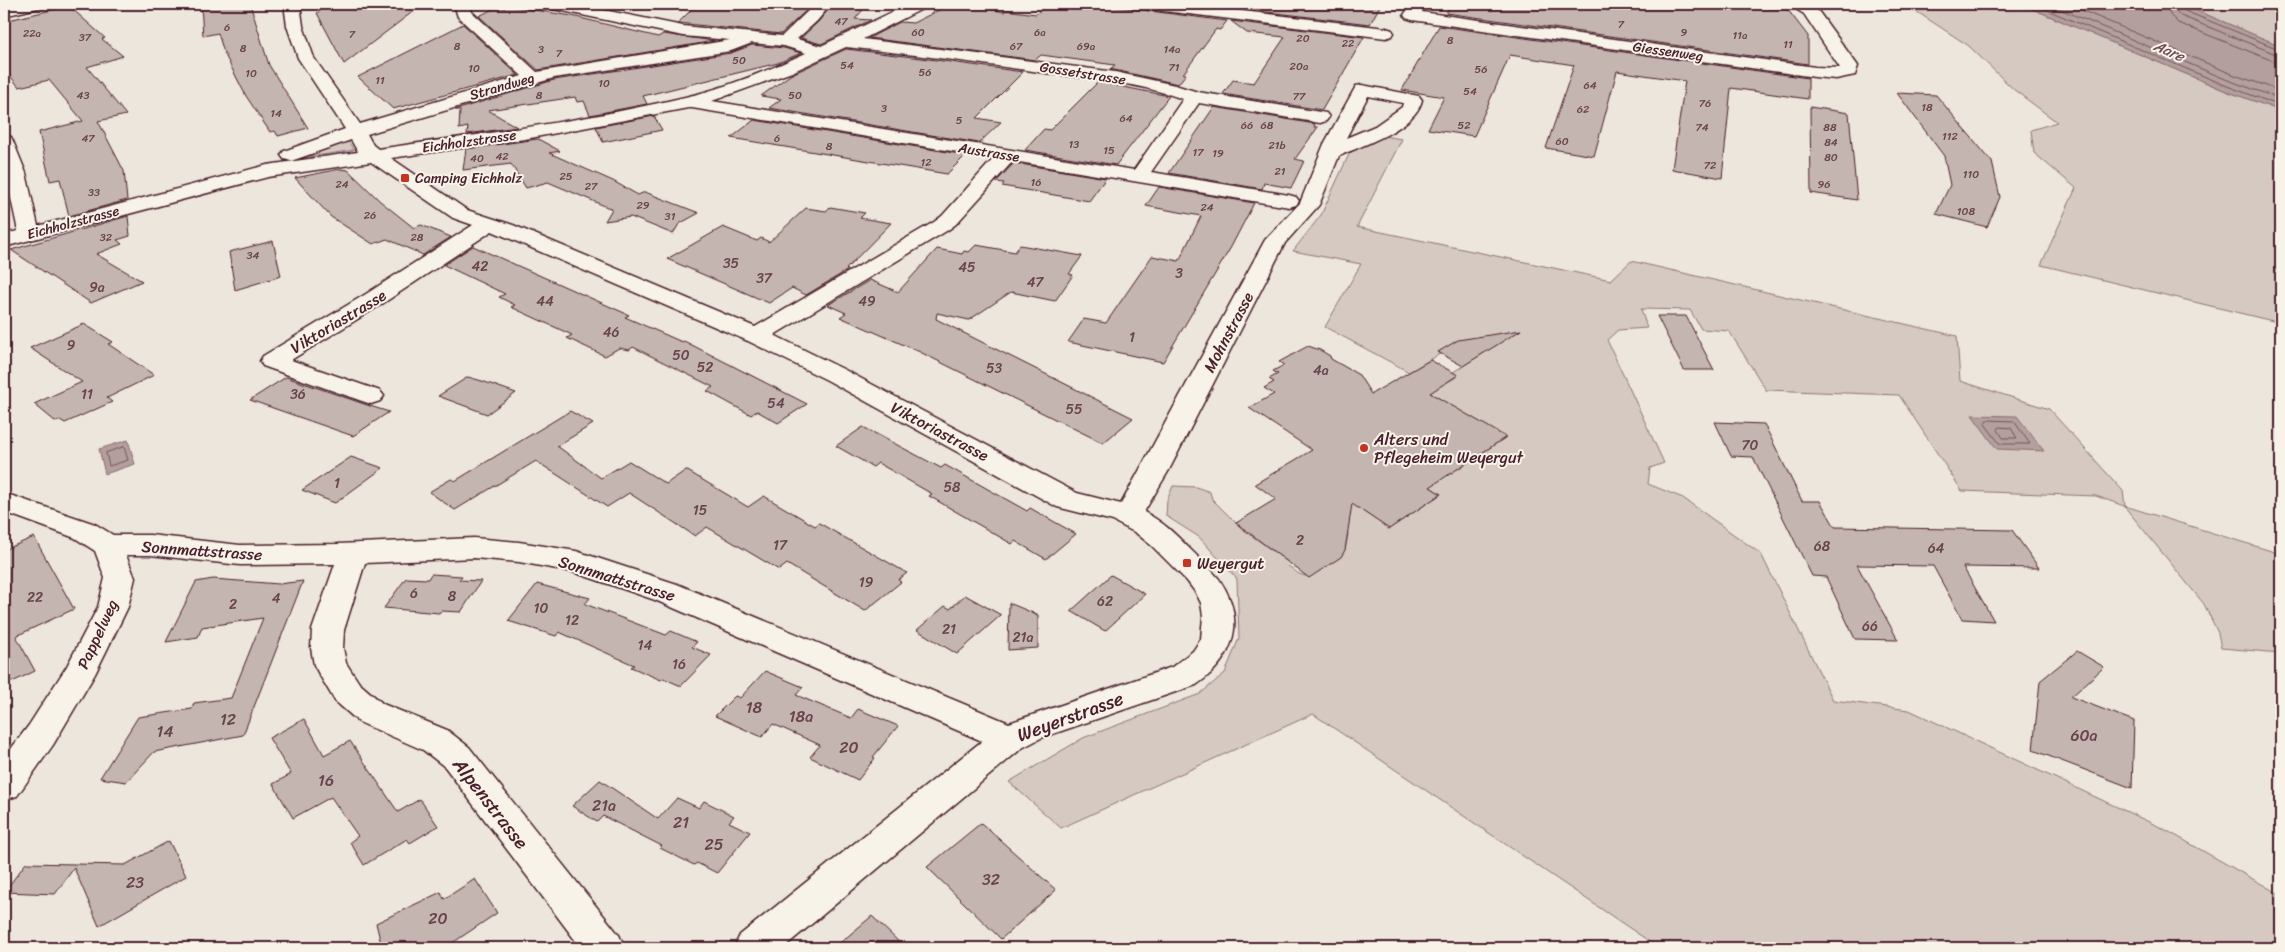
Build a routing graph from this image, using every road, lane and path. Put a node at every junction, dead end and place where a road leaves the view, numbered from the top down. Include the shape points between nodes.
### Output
1 (37, 4) edge
2 (292, 4) edge
3 (462, 4) edge
4 (553, 4) edge
5 (823, 4) edge
6 (921, 4) edge
7 (1148, 4) edge
8 (1419, 4) edge
9 (1796, 4) edge
10 (4, 11) edge
11 (1386, 33) dead end
12 (747, 38) junction
13 (786, 41) junction
14 (844, 42) junction
15 (822, 52) junction
16 (533, 77) junction
17 (1194, 98) junction
18 (688, 102) junction
19 (1320, 117) dead end
20 (356, 131) junction
21 (4, 141) edge
22 (1331, 152) dead end
23 (376, 155) junction
24 (1008, 155) junction
25 (267, 171) junction
26 (1139, 176) junction
27 (1289, 201) dead end
28 (491, 223) junction
29 (29, 234) junction
30 (4, 240) edge
31 (756, 336) junction
32 (371, 396) dead end
33 (4, 502) edge
34 (1128, 516) junction
35 (108, 545) junction
36 (353, 554) junction
37 (1010, 738) junction
38 (4, 786) edge
39 (604, 948) edge
40 (754, 948) edge

1 - 10 street
2 - 20 street, Viktoriastrasse via 295,26 306,58
3 - 16 street via 464,14
4 - 12 street via 683,31
5 - 13 street
6 - 14 street, Eichholzstrasse
7 - 11 street
8 - 9 street, Giessenweg via 1412,15 1816,72 1836,74 1849,71 1849,66 1810,11
12 - 13 street
12 - 16 street, Strandweg via 731,46
13 - 15 street
14 - 15 street, Eichholzstrasse
14 - 17 street, Gossetstrasse via 1115,77 1175,90
15 - 18 street, Eichholzstrasse via 746,84
16 - 20 street, Strandweg
17 - 19 street, Gossetstrasse
17 - 26 street
18 - 23 street, Eichholzstrasse via 534,132
18 - 24 street, Austrasse
20 - 23 street, Viktoriastrasse via 365,148
20 - 25 street, Strandweg via 290,156
21 - 29 street via 16,173
22 - 34 street, Mohnstrasse via 1309,205 1276,240
23 - 25 street, Eichholzstrasse
23 - 28 street, Viktoriastrasse via 460,214
24 - 26 street, Austrasse
24 - 31 street via 941,226
25 - 29 street, Eichholzstrasse
26 - 27 street, Austrasse
28 - 31 street, Viktoriastrasse
28 - 32 street, Viktoriastrasse via 272,361
29 - 30 street, Eichholzstrasse
31 - 34 street, Viktoriastrasse via 836,375 1067,500
33 - 35 street via 85,531
34 - 37 street, Weyerstrasse via 1162,536 1209,589 1220,620 1209,656 1199,668 1184,676 1029,728
35 - 36 street, Sonnmattstrasse via 150,545 240,555
35 - 38 street, Pappelweg via 120,578 113,607 79,674
36 - 37 street, Sonnmattstrasse via 474,548 576,562 666,592
36 - 39 street, Alpenstrasse via 328,630 327,648 330,665 346,692 371,713 435,740 457,757
37 - 40 street, Weyerstrasse

